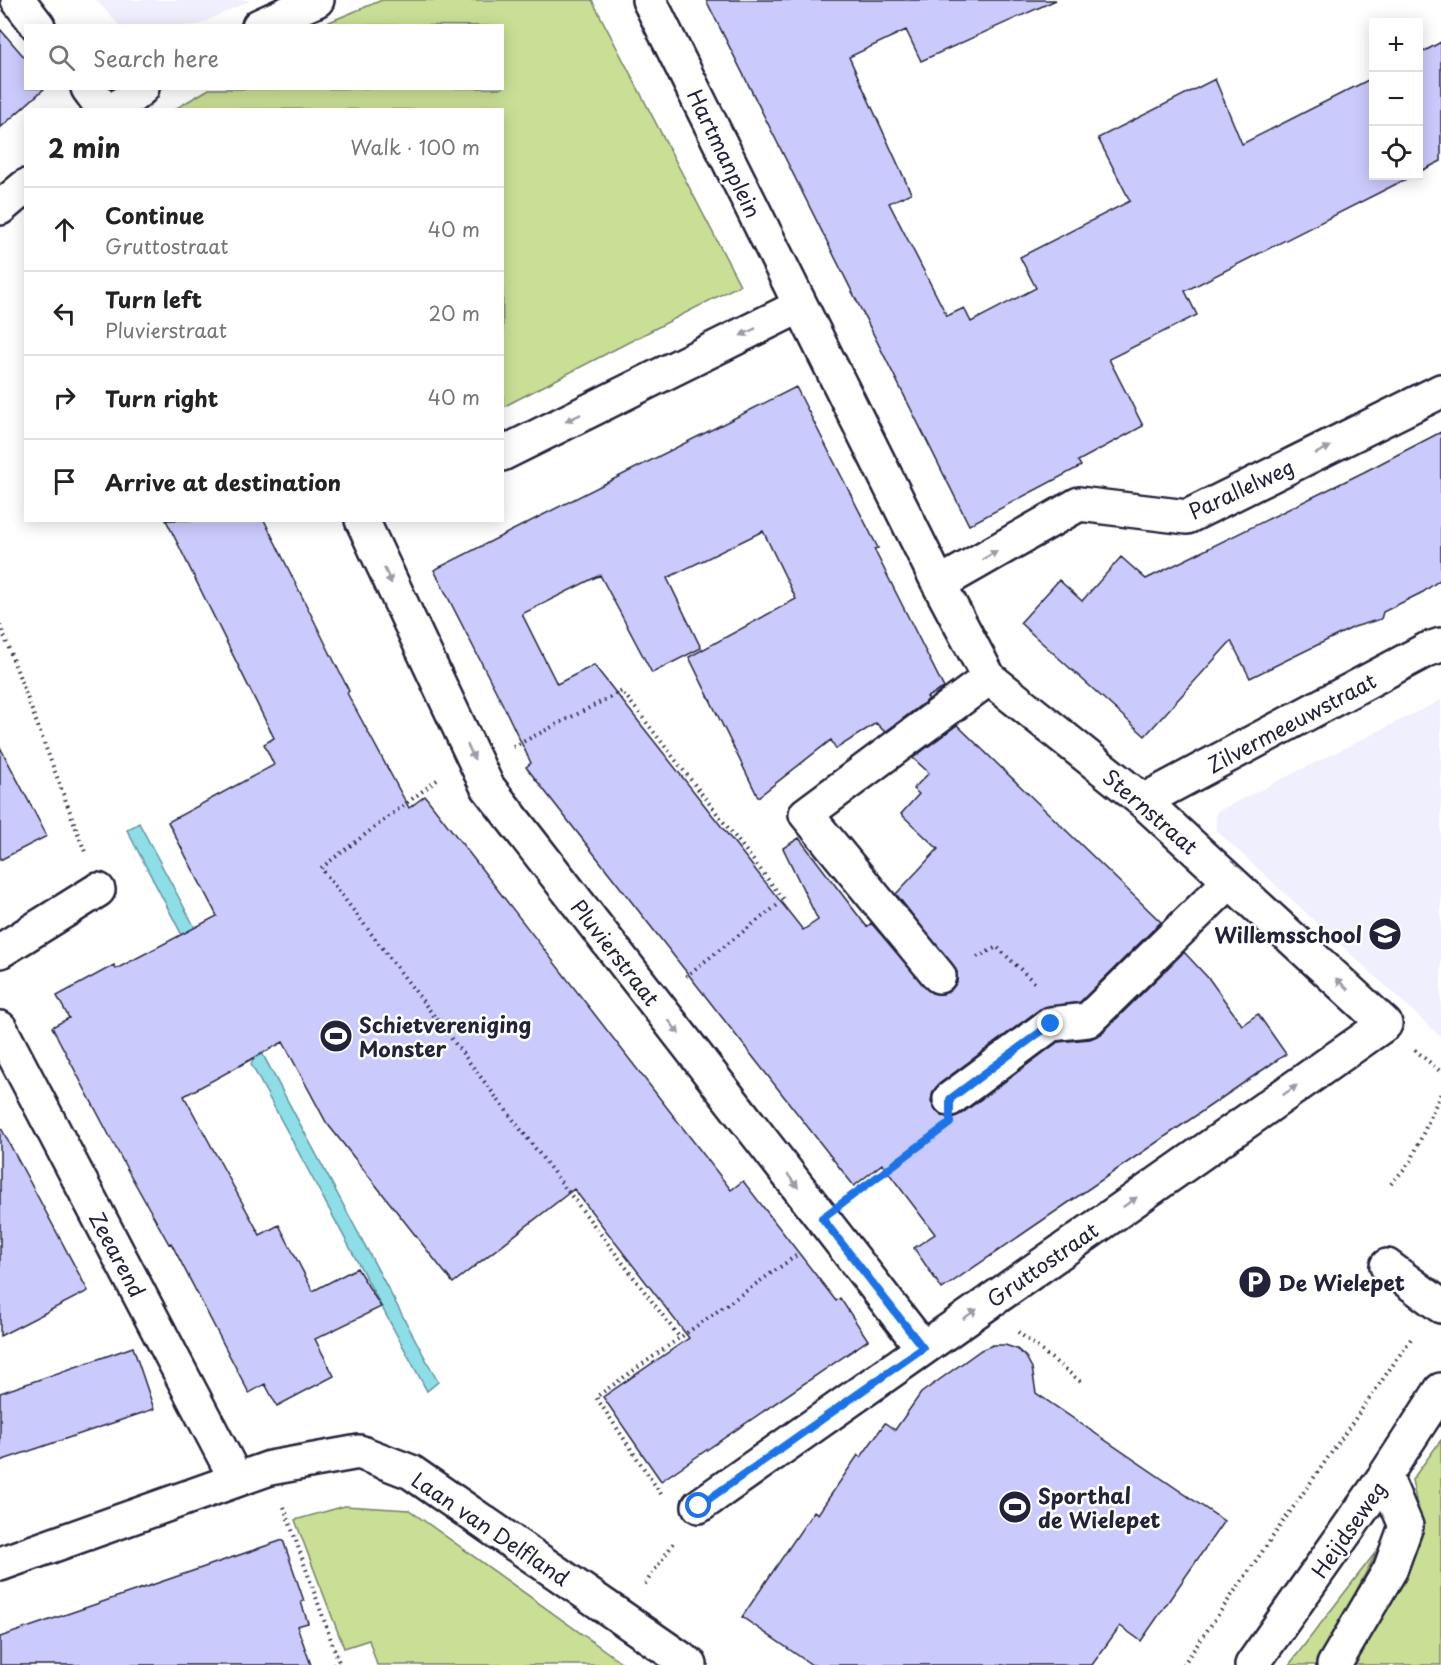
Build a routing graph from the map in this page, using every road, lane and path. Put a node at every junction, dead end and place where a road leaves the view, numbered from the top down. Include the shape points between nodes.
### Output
1 (18, 0) edge
2 (317, 0) edge
3 (649, 0) edge
4 (36, 24) edge
5 (263, 24) edge
6 (89, 90) edge
7 (103, 108) edge
8 (24, 188) edge
9 (0, 208) edge
10 (800, 306) junction
11 (1441, 391) edge
12 (504, 453) edge
13 (364, 522) edge
14 (939, 584) junction
15 (0, 625) edge
16 (1441, 645) edge
17 (989, 678) junction
18 (475, 760) junction
19 (1143, 801) junction
20 (1230, 881) junction
21 (98, 890) joint
22 (0, 951) edge
23 (939, 976) joint
24 (654, 1001) junction
25 (1076, 1022) junction
26 (1385, 1024) joint
27 (0, 1028) edge
28 (1441, 1093) edge
29 (950, 1099) joint
30 (1391, 1184) dead end
31 (827, 1224) junction
32 (1387, 1266) dead end
33 (984, 1304) junction
34 (1439, 1304) edge
35 (680, 1338) junction
36 (923, 1348) junction
37 (1081, 1382) dead end
38 (1441, 1390) edge
39 (270, 1468) junction
40 (1385, 1476) junction
41 (236, 1479) junction
42 (691, 1517) junction
43 (0, 1564) edge
44 (623, 1618) junction
45 (339, 1664) edge
46 (333, 1665) edge
47 (690, 1665) edge
48 (1183, 1665) edge
49 (1252, 1665) edge
50 (1334, 1665) edge

1 - 4 street
2 - 5 street
3 - 10 street, Hartmanplein
6 - 7 street
8 - 9 street
10 -> 12 street
10 - 14 street, Hartmanplein
14 -> 11 street, Parallelweg via 1079,504 1187,517
13 -> 18 street, Pluvierstraat
14 - 17 street, Sternstraat
15 - 21 path
16 - 19 street, Zilvermeeuwstraat
17 - 19 street, Sternstraat
17 - 23 street via 806,814
18 - 24 street, Pluvierstraat via 488,786
18 - 24 path via 622,691 784,900
18 - 35 path via 321,868
19 - 20 street, Sternstraat
20 - 25 street via 1088,1020
26 -> 20 street, Sternstraat
21 - 22 street
23 - 25 path via 997,947
24 -> 31 street, Pluvierstraat
25 - 29 street via 1051,1024
33 -> 26 street, Gruttostraat
27 - 41 street, Zeearend
28 - 30 path via 1411,1161
29 - 31 path via 950,1123
31 - 35 path
31 - 36 street, Pluvierstraat
32 - 34 street
36 -> 33 street, Gruttostraat
33 - 37 path
34 - 48 path
35 - 42 path via 596,1397
36 - 42 street, Gruttostraat
38 - 40 street, Heijdseweg
39 - 41 street, Laan van Delfland
39 - 44 street, Laan van Delfland via 358,1452 411,1472
39 - 45 path
40 - 49 street, Heijdseweg
40 - 50 street via 1406,1526 1390,1570
41 - 43 street, Laan van Delfland
42 - 44 path
44 - 47 street, Laan van Delfland
45 - 46 path

